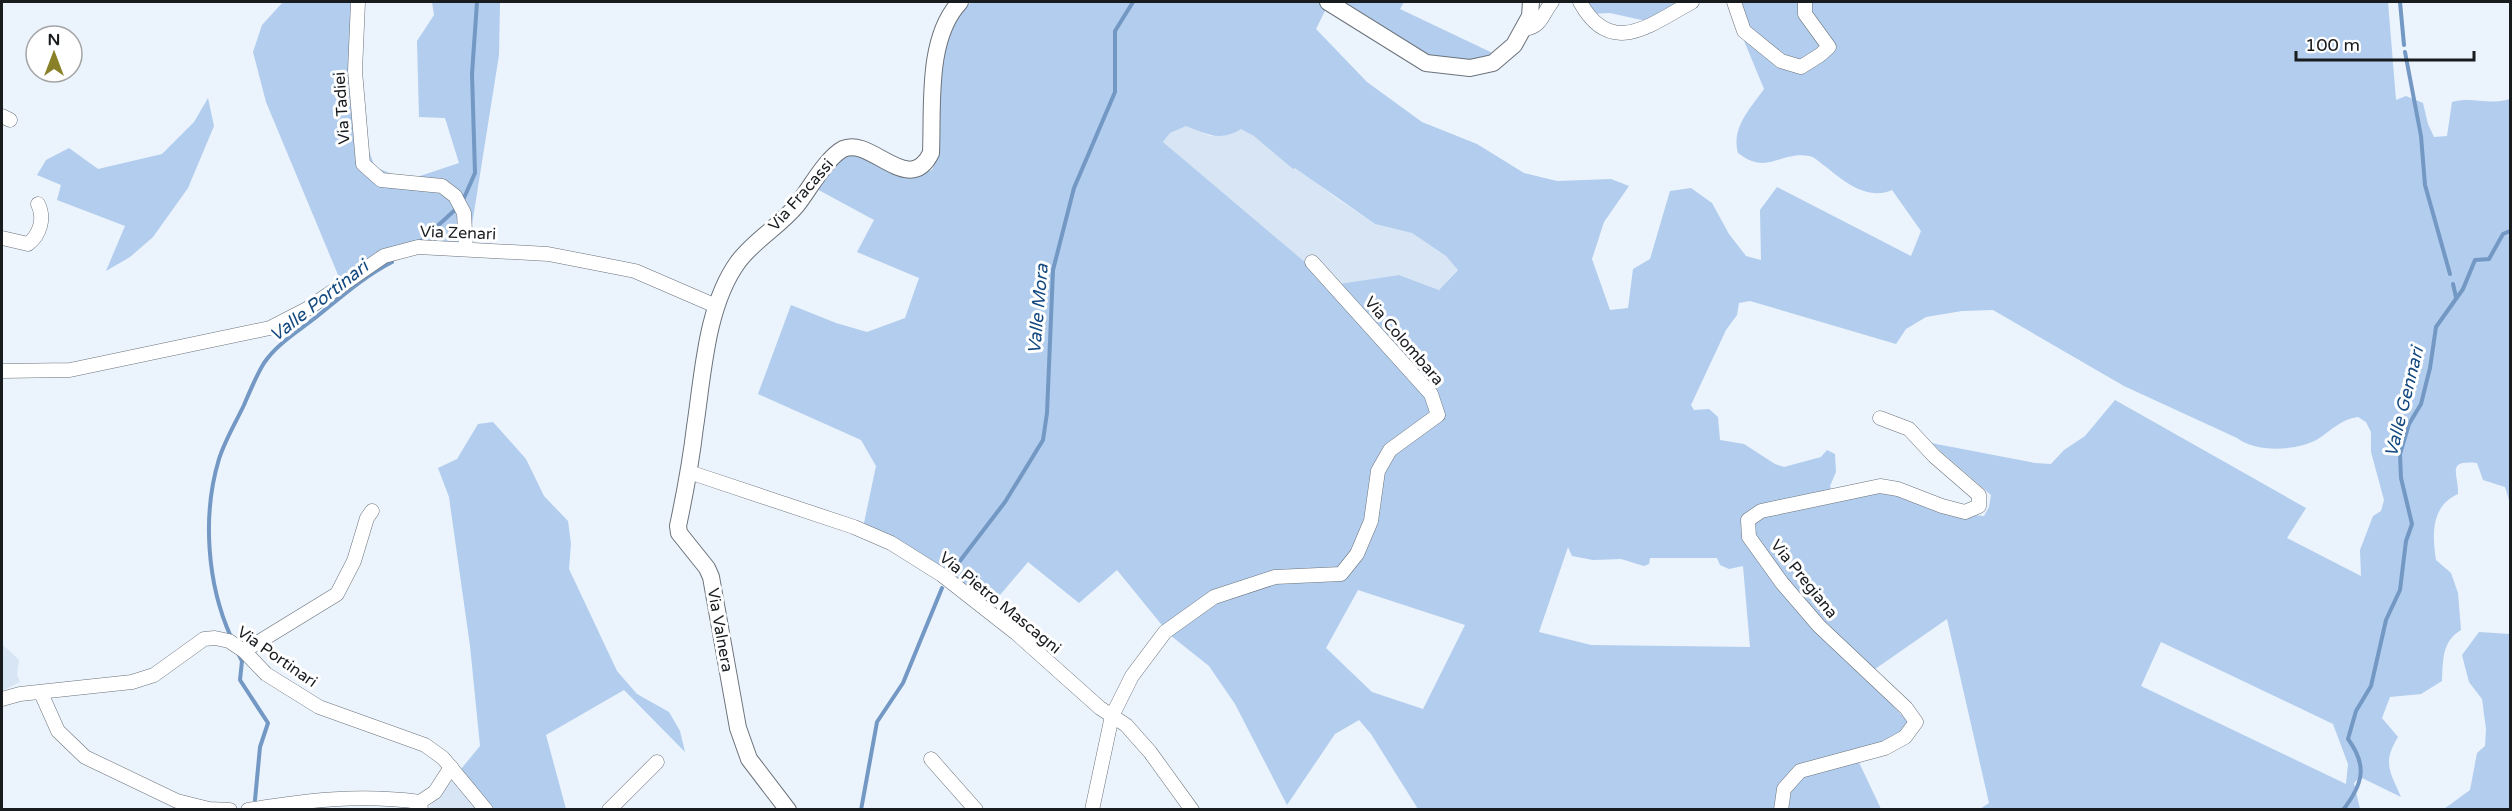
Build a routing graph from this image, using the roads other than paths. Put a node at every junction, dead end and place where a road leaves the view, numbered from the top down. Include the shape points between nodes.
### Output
1 (358, 2) edge
2 (960, 2) edge
3 (1328, 2) edge
4 (1531, 2) edge
5 (1552, 2) edge
6 (1580, 2) edge
7 (1692, 2) edge
8 (1734, 2) edge
9 (1805, 2) edge
10 (1524, 29) junction
11 (39, 204) dead end
12 (2, 238) edge
13 (466, 249) junction
14 (1312, 261) dead end
15 (716, 306) junction
16 (2, 371) edge
17 (1880, 418) dead end
18 (689, 472) junction
19 (372, 511) dead end
20 (244, 651) junction
21 (41, 693) junction
22 (2, 699) edge
23 (1112, 716) junction
24 (931, 759) dead end
25 (657, 762) dead end
26 (451, 767) junction
27 (482, 805) edge
28 (421, 806) edge
29 (230, 810) edge
30 (248, 810) edge
31 (609, 810) edge
32 (788, 810) edge
33 (976, 810) edge
34 (1092, 810) edge
35 (1192, 810) edge
36 (1781, 810) edge

1 - 13 street, Via Tadiei via 355,71 363,164 381,180 442,186 455,196 464,213
2 - 15 street, Via Fracassi via 949,14 938,48 931,153 926,162 908,170 861,149 843,149 787,216 739,261
3 - 10 street via 1426,63 1470,68 1493,63 1514,45
4 - 10 street
5 - 10 street via 1542,20 1533,28
6 - 7 street via 1601,29 1623,34
8 - 9 street via 1743,31 1781,61 1801,67 1829,47 1805,14
11 - 12 street via 42,216 39,233 33,240 28,244
13 - 15 street, Via Zenari via 548,254 635,271
13 - 16 street, Via Zenari via 418,247 384,256 307,309 270,328 70,370
14 - 23 street, Via Colombara via 1431,394 1438,416 1390,450 1378,471 1371,521 1357,554 1341,574 1275,577 1214,597 1165,632 1131,676
15 - 18 street, Via Valnera
17 - 36 street, Via Pregiana via 1908,429 1979,495 1979,507 1965,512 1880,486 1761,511 1748,520 1749,537 1782,583 1819,626 1916,722 1905,737 1885,748 1800,771 1784,789
18 - 23 street, Via Pietro Mascagni via 891,543 942,575
18 - 32 street, Via Valnera via 679,533 711,577 738,728 749,759
19 - 20 street via 337,594
20 - 21 street, Via Portinari via 229,641 204,639 143,679
20 - 26 street, Via Portinari via 266,674 318,707 425,745
21 - 22 street, Via Portinari
21 - 29 street via 58,730 85,757 177,801
23 - 34 street, Via Colombara
23 - 35 street, Via Pietro Mascagni via 1126,725 1150,752
24 - 33 street
25 - 31 street
26 - 27 street, Via Portinari
26 - 28 street
28 - 30 street via 352,797

